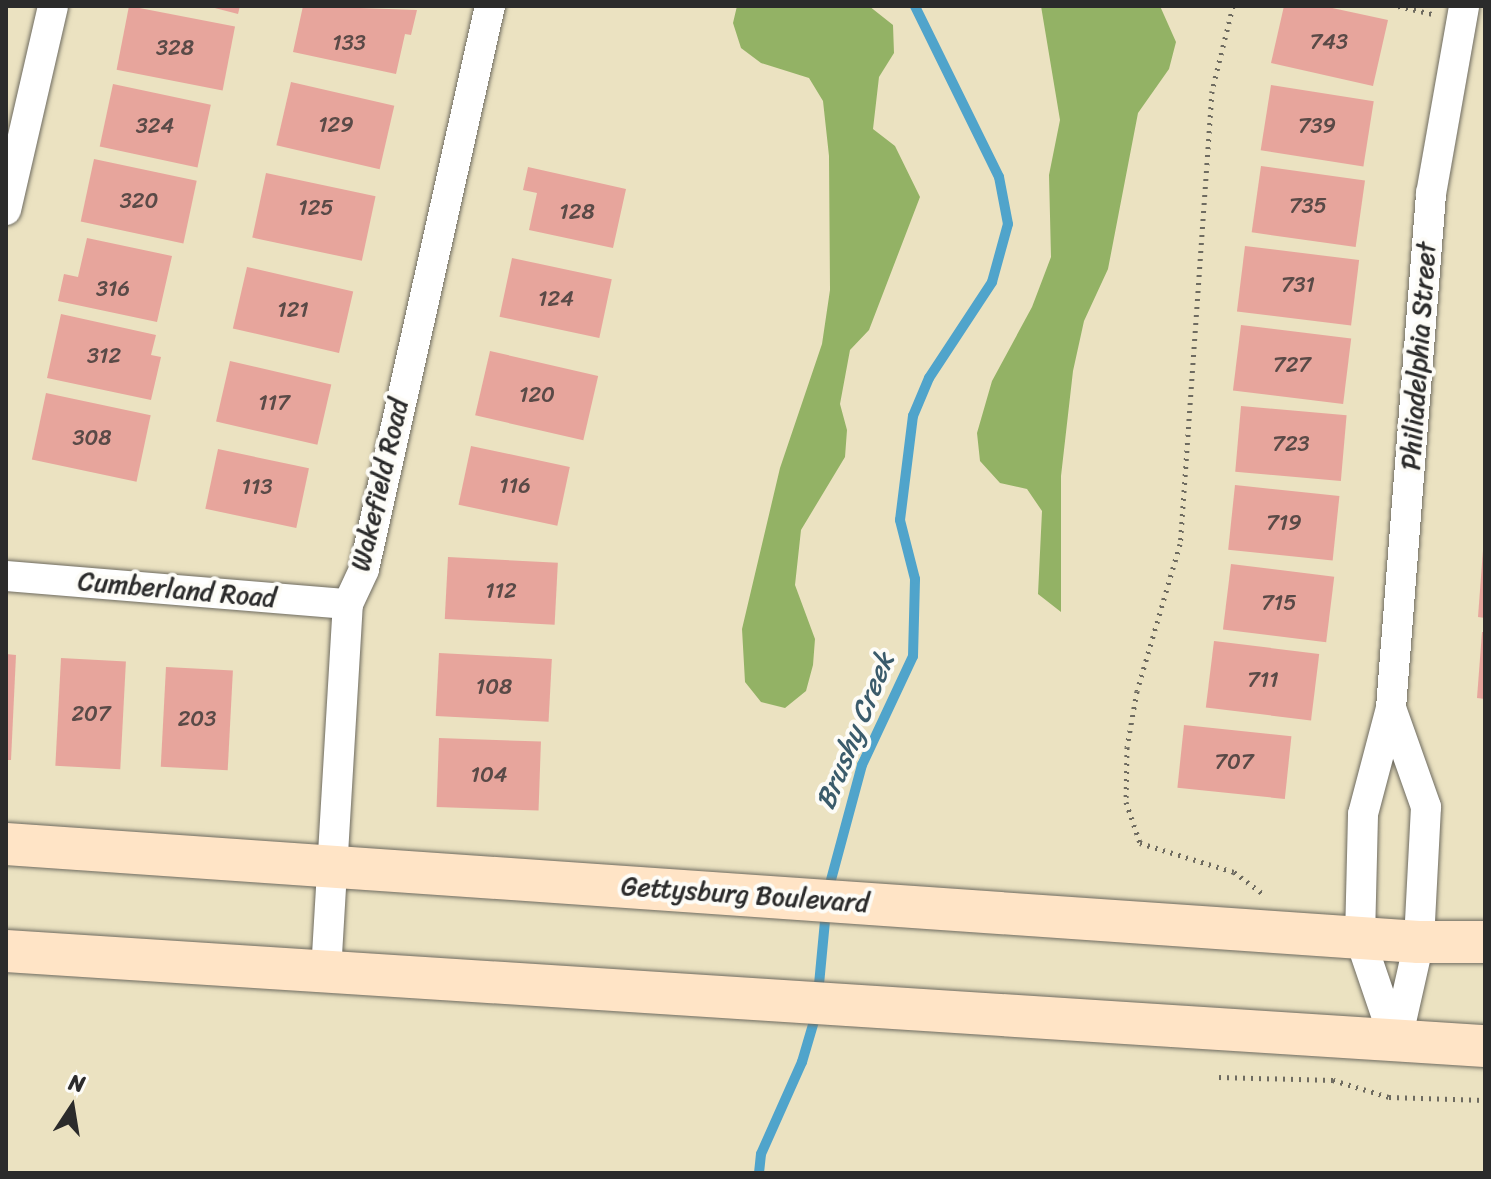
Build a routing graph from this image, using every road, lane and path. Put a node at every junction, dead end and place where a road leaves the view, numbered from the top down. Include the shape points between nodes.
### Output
1 (53, 6) edge
2 (490, 6) edge
3 (1233, 6) edge
4 (1464, 6) edge
5 (6, 210) edge
6 (6, 576) edge
7 (348, 604) junction
8 (1391, 708) junction
9 (6, 844) edge
10 (332, 867) junction
11 (1267, 896) dead end
12 (1360, 938) junction
13 (1419, 942) junction
14 (1485, 942) edge
15 (6, 951) edge
16 (326, 972) junction
17 (1396, 1044) junction
18 (1485, 1046) edge
19 (1219, 1077) dead end
20 (1485, 1100) edge

1 - 5 street
2 - 7 street, Wakefield Road via 364,569
3 - 11 path via 1212,91 1180,544 1137,691 1127,747 1126,802 1140,843 1234,872
4 - 8 street, Philiadelphia Street via 1431,194
6 - 7 street, Cumberland Road
7 - 10 street, Wakefield Road
8 - 12 street, Philiadelphia Street via 1363,814
8 - 13 street, Philiadelphia Street via 1426,807
9 - 10 street, Gettysburg Boulevard
10 - 12 street, Gettysburg Boulevard
10 - 16 street, Wakefield Road
12 - 13 street, Gettysburg Boulevard
12 - 17 street, Philiadelphia Street
13 - 14 street, Gettysburg Boulevard
13 - 17 street, Philiadelphia Street
15 - 16 street
16 - 17 street
17 - 18 street
19 - 20 path via 1333,1080 1389,1097

